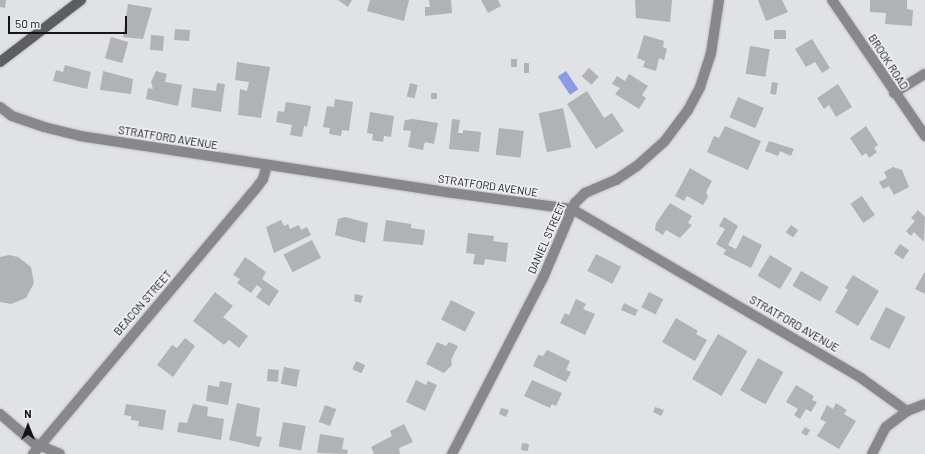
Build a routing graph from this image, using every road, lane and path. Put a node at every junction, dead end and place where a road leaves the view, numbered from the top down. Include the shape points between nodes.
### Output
1 (81, 0) edge
2 (719, 0) edge
3 (832, 0) edge
4 (0, 62) edge
5 (925, 74) edge
6 (894, 93) junction
7 (0, 107) edge
8 (925, 136) edge
9 (267, 165) junction
10 (572, 209) junction
11 (925, 404) edge
12 (908, 411) junction
13 (0, 414) edge
14 (36, 450) edge
15 (60, 454) edge
16 (452, 454) edge
17 (872, 454) edge

1 - 4 main road
2 - 10 street, DANIEL STREET via 709,58 700,87 681,121 638,166 616,180 585,193 579,197
3 - 6 street, BROOK ROAD
5 - 6 street
6 - 8 street, BROOK ROAD
7 - 9 street, STRATFORD AVENUE via 12,116 80,136
9 - 10 street, STRATFORD AVENUE
9 - 14 street, BEACON STREET via 263,179 254,192
10 - 12 street, STRATFORD AVENUE via 861,378
10 - 16 street, DANIEL STREET via 543,278
11 - 12 street
12 - 17 street via 886,427
13 - 14 street
14 - 15 street

